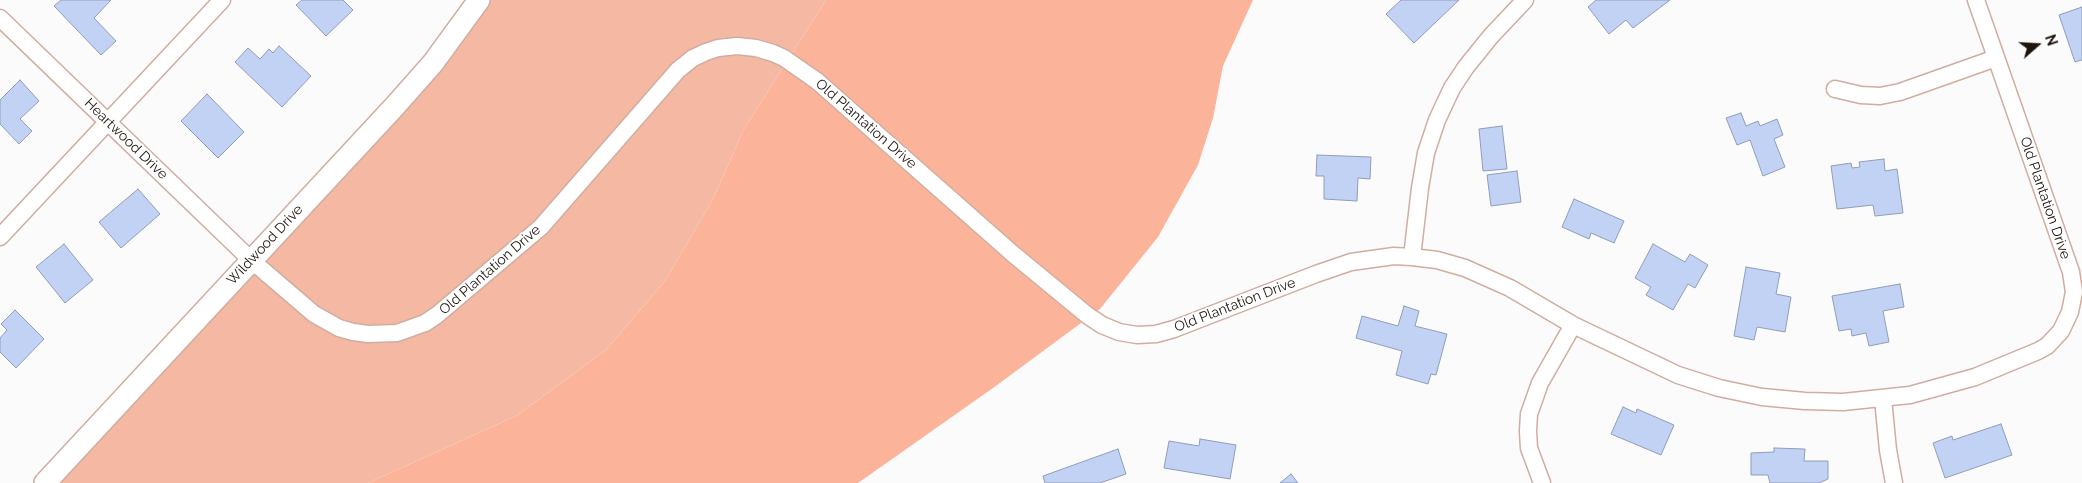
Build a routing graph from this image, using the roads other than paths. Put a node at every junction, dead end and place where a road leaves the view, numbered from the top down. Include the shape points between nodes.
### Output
1 (222, 0) edge
2 (479, 0) edge
3 (1525, 0) edge
4 (1976, 0) edge
5 (0, 18) edge
6 (1996, 58) junction
7 (1835, 89) dead end
8 (108, 122) junction
9 (0, 237) edge
10 (1412, 257) junction
11 (251, 260) junction
12 (1573, 325) junction
13 (1883, 399) junction
14 (44, 483) edge
15 (1542, 483) edge
16 (1894, 483) edge

1 - 8 street
2 - 11 street, Wildwood Drive via 433,64
3 - 10 street via 1466,67 1437,120 1426,153
4 - 6 street, Old Plantation Drive
5 - 8 street, Heartwood Drive
6 - 7 street via 1880,96
6 - 13 street, Old Plantation Drive via 2071,272 2074,292 2070,312 2061,331 2038,352 1943,387
8 - 9 street
8 - 11 street, Heartwood Drive
10 - 11 street, Old Plantation Drive via 1351,262 1156,334 1119,332 1086,315 817,81 774,53 737,46 706,52 678,70 541,227 425,323 383,335 339,328 314,314
10 - 12 street, Old Plantation Drive via 1466,268 1510,288
11 - 14 street, Wildwood Drive
12 - 13 street, Old Plantation Drive via 1658,367 1719,388 1805,401
12 - 15 street via 1540,383 1529,414 1529,448
13 - 16 street

